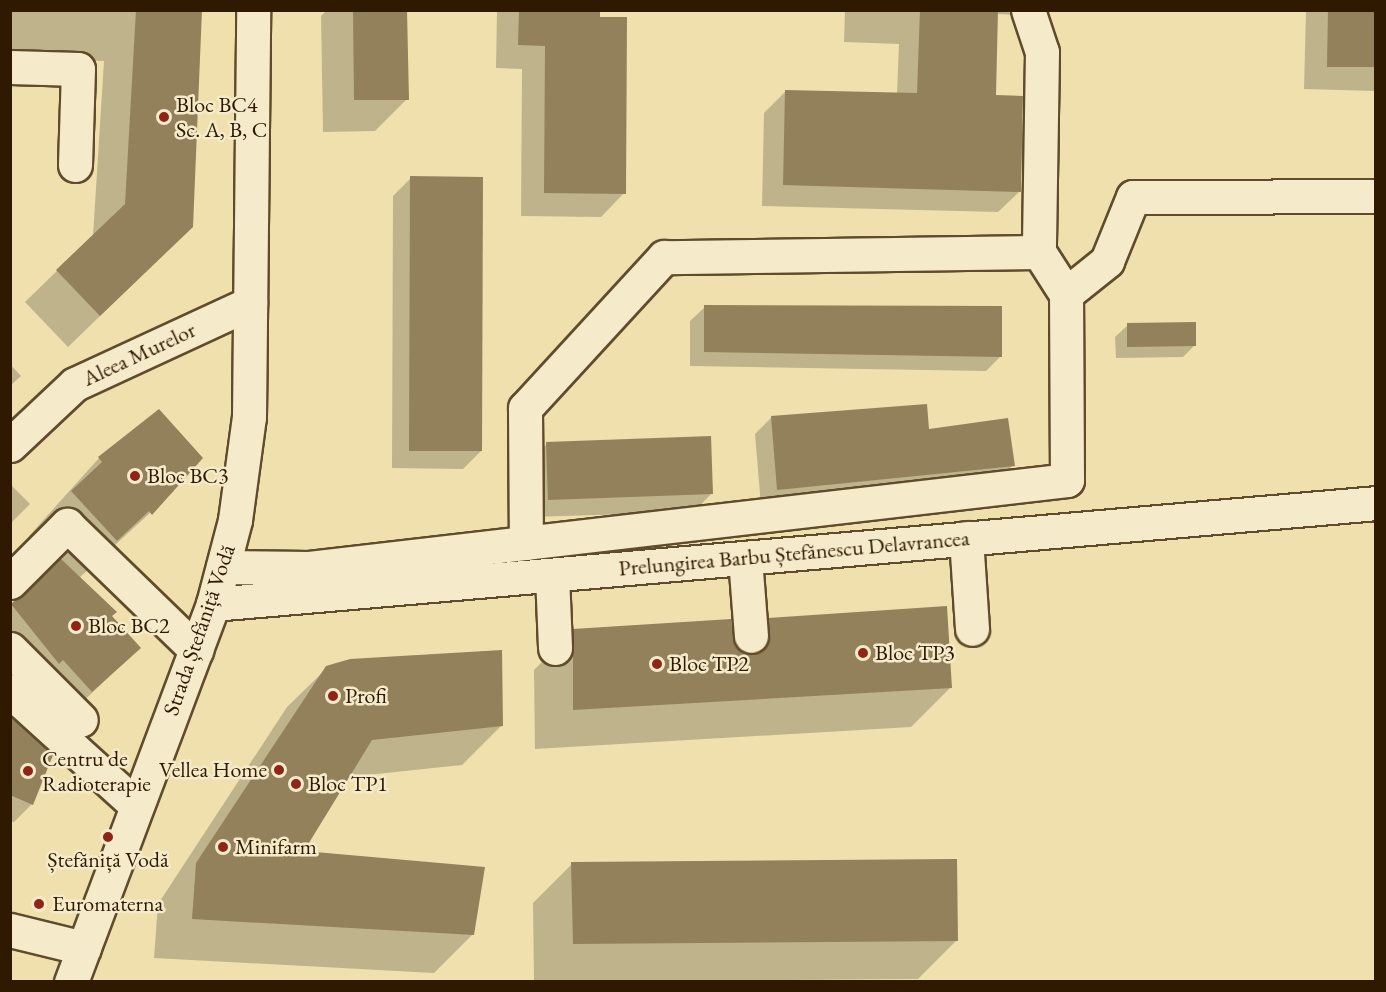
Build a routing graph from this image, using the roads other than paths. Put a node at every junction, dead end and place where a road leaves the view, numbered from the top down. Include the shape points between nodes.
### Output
1 (253, 10) edge
2 (1028, 10) edge
3 (10, 66) edge
4 (75, 165) dead end
5 (1376, 196) edge
6 (1039, 252) junction
7 (1066, 294) junction
8 (250, 303) junction
9 (10, 445) edge
10 (1376, 503) edge
11 (981, 537) junction
12 (526, 543) junction
13 (745, 558) junction
14 (223, 567) junction
15 (552, 575) junction
16 (10, 582) edge
17 (213, 604) junction
18 (972, 629) dead end
19 (751, 636) dead end
20 (555, 648) dead end
21 (10, 649) edge
22 (196, 650) junction
23 (10, 691) edge
24 (81, 720) dead end
25 (137, 806) junction
26 (10, 930) edge
27 (84, 948) junction
28 (71, 981) edge

1 - 8 street, Strada Ștefăniță Vodă
2 - 6 street via 1042,52
3 - 4 street via 78,69
5 - 7 street via 1132,197 1107,261
6 - 7 street
6 - 12 street via 664,257 525,408
7 - 12 street via 1067,480
8 - 9 street, Aleea Murelor via 75,384
8 - 14 street, Strada Ștefăniță Vodă via 249,417
10 - 11 street, Prelungirea Barbu Ștefănescu Delavrancea
11 - 13 street, Prelungirea Barbu Ștefănescu Delavrancea
11 - 18 street
12 - 14 street via 309,568
13 - 15 street, Prelungirea Barbu Ștefănescu Delavrancea
13 - 19 street
14 - 17 street, Strada Ștefăniță Vodă
15 - 17 street, Prelungirea Barbu Ștefănescu Delavrancea
15 - 20 street
16 - 22 street via 67,525
17 - 22 street, Strada Ștefăniță Vodă
21 - 24 street
22 - 25 street, Strada Ștefăniță Vodă
23 - 25 street
25 - 27 street, Strada Ștefăniță Vodă
26 - 27 street
27 - 28 street, Strada Ștefăniță Vodă

